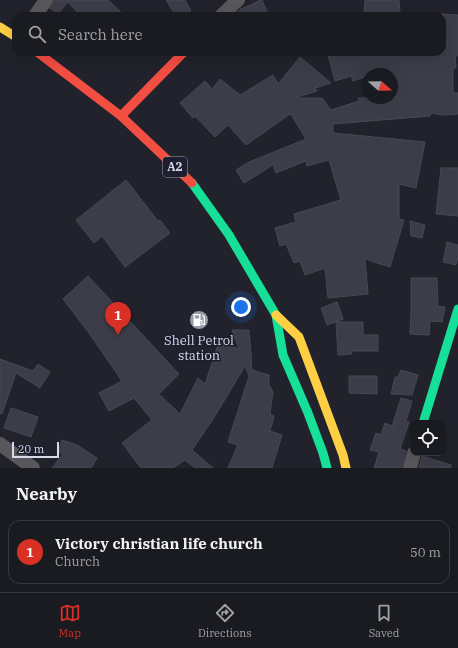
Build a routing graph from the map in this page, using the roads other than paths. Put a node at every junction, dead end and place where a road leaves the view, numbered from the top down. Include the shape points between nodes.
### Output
1 (46, 0) edge
2 (238, 0) edge
3 (38, 12) edge
4 (225, 12) edge
5 (0, 26) edge
6 (12, 34) edge
7 (42, 56) edge
8 (180, 56) edge
9 (121, 116) junction
10 (458, 309) edge
11 (276, 315) junction
12 (424, 420) edge
13 (0, 444) edge
14 (413, 456) edge
15 (33, 468) edge
16 (327, 468) edge
17 (346, 468) edge
18 (410, 468) edge

1 - 3 street
2 - 4 street
5 - 6 main road
7 - 9 main road, A2
8 - 9 main road
9 - 11 main road, A2 via 191,182 229,235
10 - 12 main road
11 - 16 main road, A2 via 283,354 308,413
11 - 17 main road, A2 via 299,337
13 - 15 street
14 - 18 street

